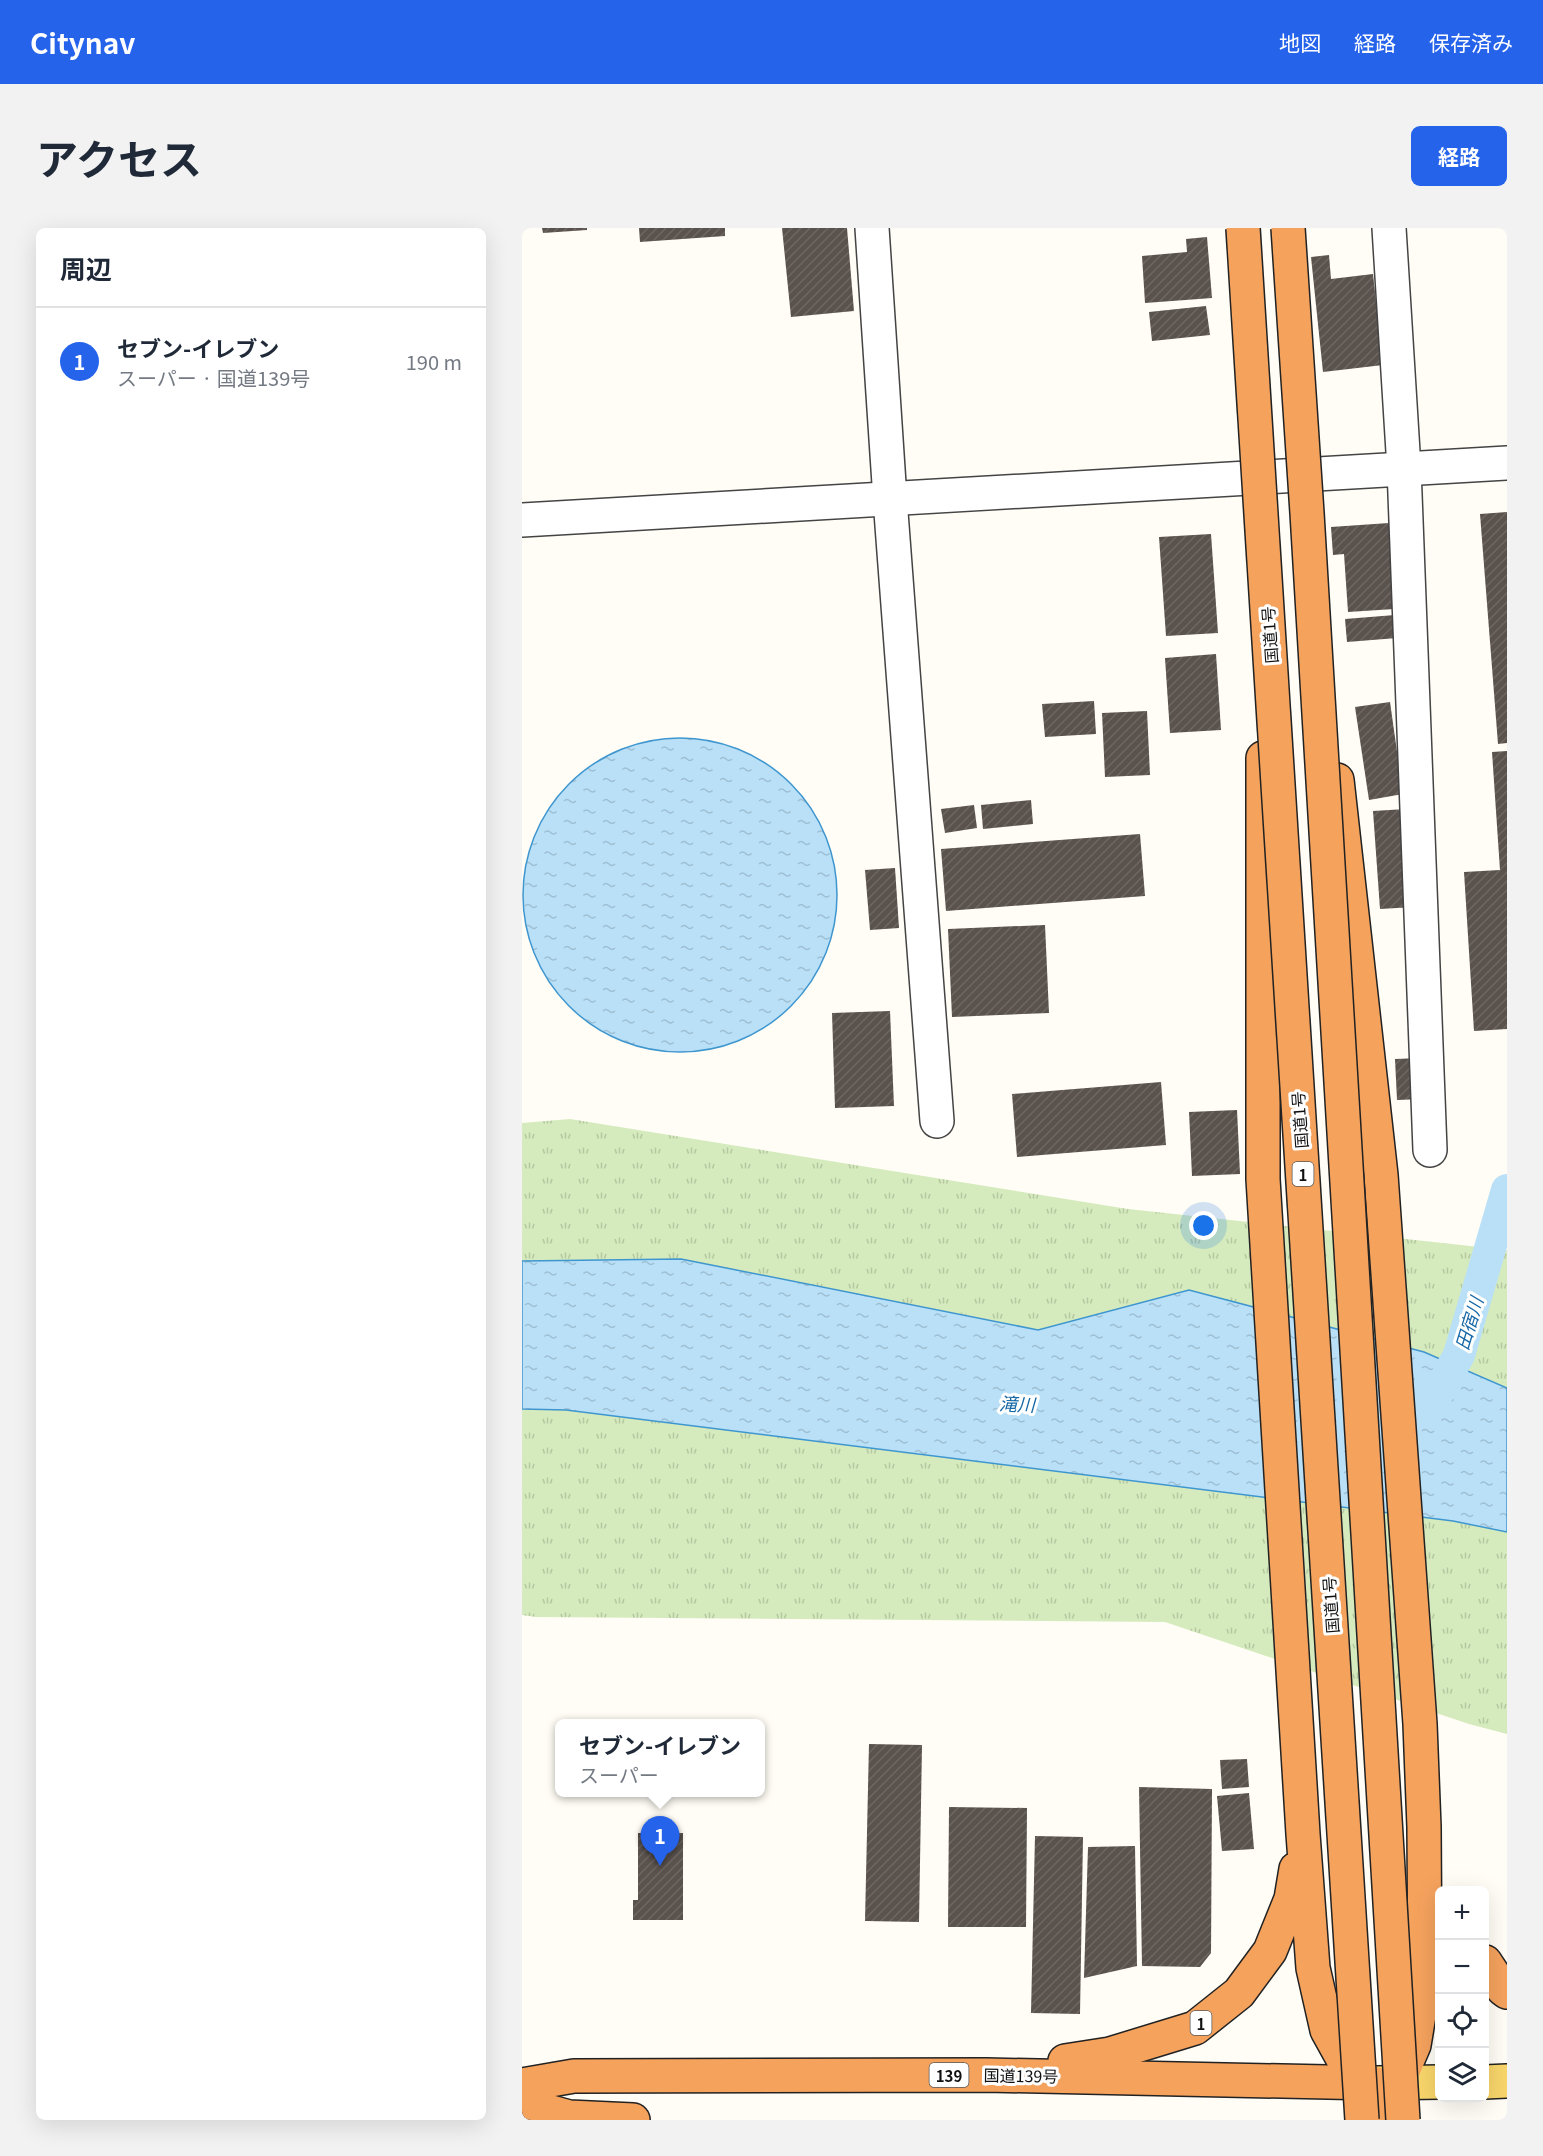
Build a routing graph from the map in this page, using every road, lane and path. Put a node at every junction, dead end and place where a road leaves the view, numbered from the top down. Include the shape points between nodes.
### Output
1 (872, 228) edge
2 (1243, 228) edge
3 (1288, 228) edge
4 (1389, 228) edge
5 (1507, 463) edge
6 (1404, 468) junction
7 (890, 499) junction
8 (1307, 513) junction
9 (522, 520) edge
10 (1262, 521) junction
11 (938, 1121) dead end
12 (1430, 1150) dead end
13 (1424, 1827) junction
14 (1303, 1834) junction
15 (1447, 1886) edge
16 (1489, 1968) edge
17 (1507, 1992) edge
18 (986, 2074) junction
19 (1507, 2081) edge
20 (1489, 2082) edge
21 (1435, 2084) edge
22 (522, 2085) edge
23 (522, 2104) edge
24 (1380, 2107) edge
25 (633, 2120) edge

1 - 7 street
2 - 10 highway, 国道1号 / 1, bridge
3 - 8 highway, bridge
4 - 6 street
5 - 6 street
6 - 7 street
6 - 12 street
7 - 9 street
7 - 11 street
8 - 13 highway, bridge via 1381,1174
8 - 24 highway, bridge
10 - 14 highway, 1, bridge via 1263,1179
10 - 24 highway, 国道1号 / 1, bridge
13 - 15 highway
13 - 24 highway via 1425,1979 1413,2045
14 - 18 highway, 1 via 1291,1899 1270,1951 1239,1993 1195,2028 1110,2054
14 - 24 highway, 1 via 1313,1968 1327,2030
16 - 17 highway
18 - 22 highway, 国道139号 / 139 via 574,2076
18 - 24 highway, 国道139号 / 139
19 - 20 main road
21 - 24 main road
23 - 25 highway via 569,2118

